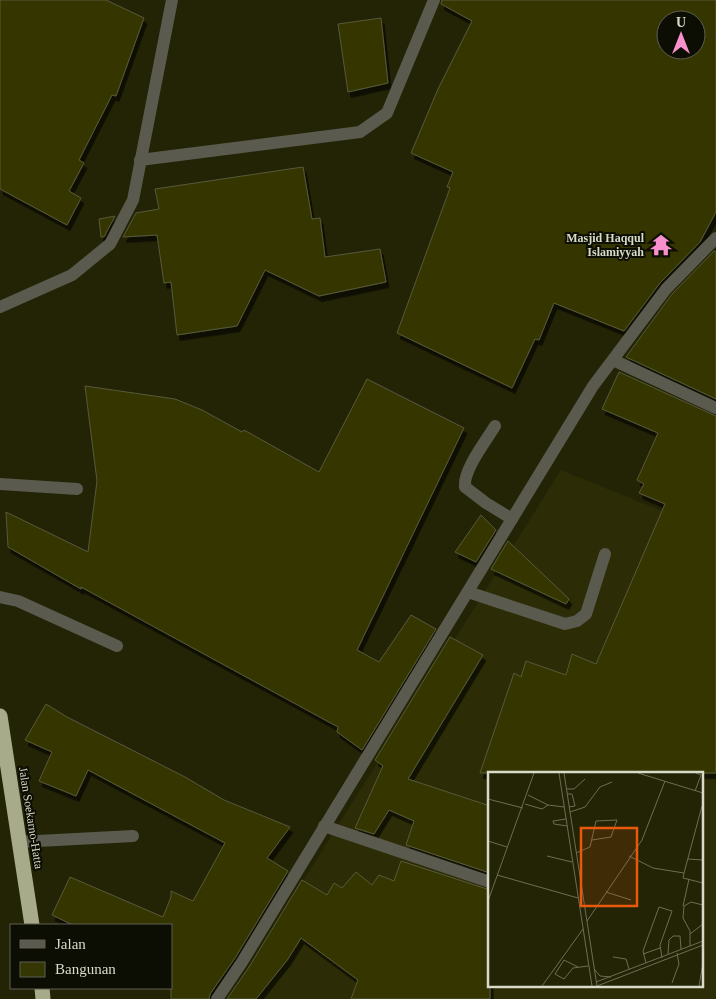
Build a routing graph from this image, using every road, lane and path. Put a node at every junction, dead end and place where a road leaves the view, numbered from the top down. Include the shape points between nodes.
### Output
1 (172, 0) edge
2 (434, 0) edge
3 (140, 160) junction
4 (716, 238) edge
5 (0, 307) edge
6 (613, 360) junction
7 (716, 408) edge
8 (495, 426) dead end
9 (0, 484) edge
10 (77, 489) dead end
11 (512, 518) junction
12 (605, 554) dead end
13 (468, 592) junction
14 (0, 597) edge
15 (118, 646) dead end
16 (0, 716) edge
17 (324, 826) junction
18 (133, 836) dead end
19 (19, 842) junction
20 (488, 881) edge
21 (32, 924) edge
22 (217, 999) edge

1 - 3 street
2 - 3 street via 387,113 360,132
3 - 5 street via 133,200 110,244 72,275
4 - 6 street via 666,289
6 - 7 street
6 - 11 street via 593,386
8 - 11 street via 468,471 465,487
9 - 10 street
11 - 13 street
12 - 13 street via 586,614 576,621 565,624
13 - 17 street
14 - 15 street via 18,601
16 - 19 highway, Jalan Soekarno-Hatta
17 - 20 street
17 - 22 street
18 - 19 street
19 - 21 highway, Jalan Soekarno-Hatta

